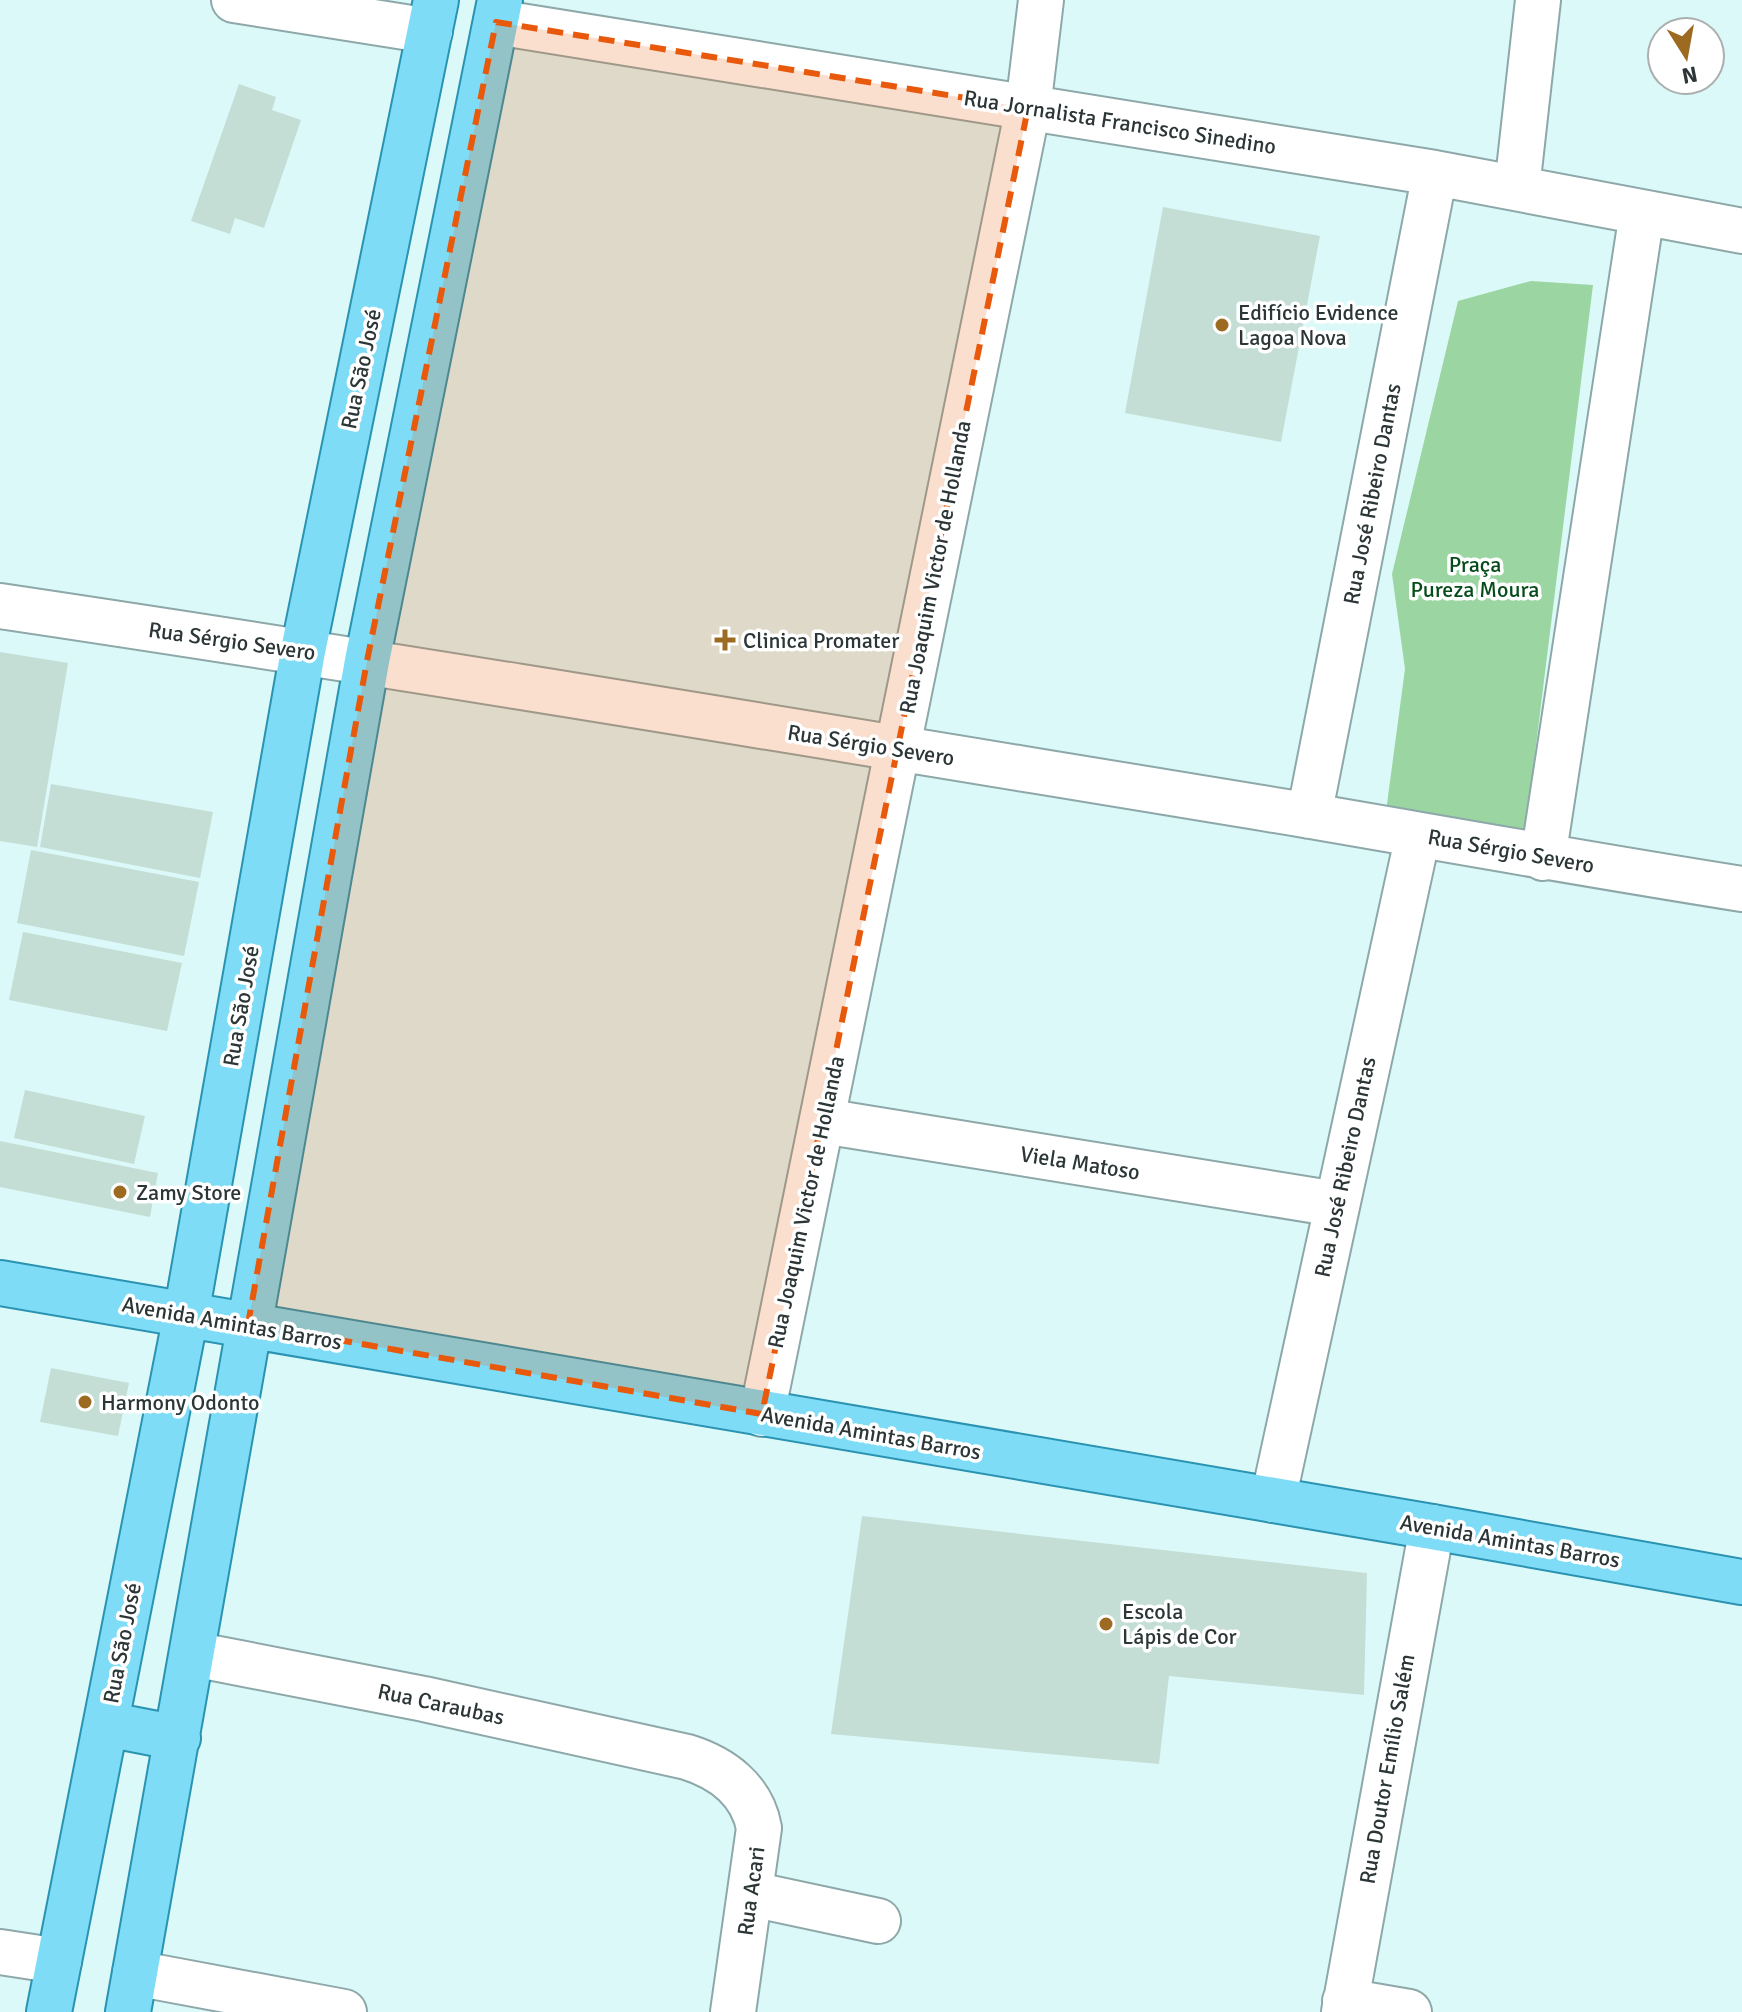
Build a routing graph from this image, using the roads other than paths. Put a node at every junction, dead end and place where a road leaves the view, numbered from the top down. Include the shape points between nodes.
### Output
1 (234, 0) edge
2 (1041, 0) edge
3 (1538, 0) edge
4 (498, 11) edge
5 (433, 16) edge
6 (1028, 108) junction
7 (1435, 173) junction
8 (1517, 188) junction
9 (1642, 213) junction
10 (1742, 231) edge
11 (0, 606) edge
12 (303, 651) junction
13 (367, 661) junction
14 (898, 750) junction
15 (1309, 816) junction
16 (1418, 835) junction
17 (1543, 858) junction
18 (1742, 889) edge
19 (823, 1121) junction
20 (1336, 1204) junction
21 (0, 1283) edge
22 (186, 1315) junction
23 (248, 1324) junction
24 (762, 1414) junction
25 (1273, 1500) junction
26 (1432, 1527) junction
27 (1742, 1582) edge
28 (193, 1654) junction
29 (106, 1724) junction
30 (178, 1738) junction
31 (687, 1757) joint
32 (751, 1894) junction
33 (878, 1921) dead end
34 (0, 1952) edge
35 (59, 1961) junction
36 (131, 1993) edge
37 (1344, 2007) edge
38 (49, 2012) edge
39 (344, 2012) edge
40 (733, 2012) edge
41 (1409, 2012) edge

1 - 5 street
2 - 6 street, Rua Joaquim Victor de Hollanda
3 - 8 street
4 - 6 street, Rua Jornalista Francisco Sinedino
4 - 13 main road
5 - 12 main road, Rua São José
6 - 7 street, Rua Jornalista Francisco Sinedino
6 - 14 street, Rua Joaquim Victor de Hollanda
7 - 8 street, Rua Jornalista Francisco Sinedino
7 - 15 street, Rua José Ribeiro Dantas
8 - 9 street, Rua Jornalista Francisco Sinedino
9 - 10 street, Rua Jornalista Francisco Sinedino
9 - 17 street
11 - 12 street, Rua Sérgio Severo
12 - 13 street, Rua Sérgio Severo
12 - 22 main road, Rua São José
13 - 14 street, Rua Sérgio Severo
13 - 23 main road
14 - 15 street, Rua Sérgio Severo
14 - 19 street, Rua Joaquim Victor de Hollanda
15 - 16 street, Rua Sérgio Severo
16 - 17 street, Rua Sérgio Severo
16 - 20 street, Rua José Ribeiro Dantas
17 - 18 street, Rua Sérgio Severo
19 - 20 street, Viela Matoso
19 - 24 street, Rua Joaquim Victor de Hollanda
20 - 25 street, Rua José Ribeiro Dantas
21 - 22 main road, Avenida Amintas Barros
22 - 23 main road, Avenida Amintas Barros
22 - 29 main road, Rua São José
23 - 24 main road, Avenida Amintas Barros
23 - 28 main road
24 - 25 main road, Avenida Amintas Barros
25 - 26 main road, Avenida Amintas Barros
26 - 27 main road, Avenida Amintas Barros
26 - 37 street, Rua Doutor Emílio Salém
28 - 30 main road
28 - 31 street, Rua Caraubas
29 - 30 main road
29 - 35 main road, Rua São José
30 - 36 main road
31 - 32 street, Rua Acari via 717,1768 754,1808 759,1840
32 - 33 street
32 - 40 street, Rua Acari
34 - 35 street
35 - 38 main road, Rua São José
36 - 39 street
37 - 41 street

